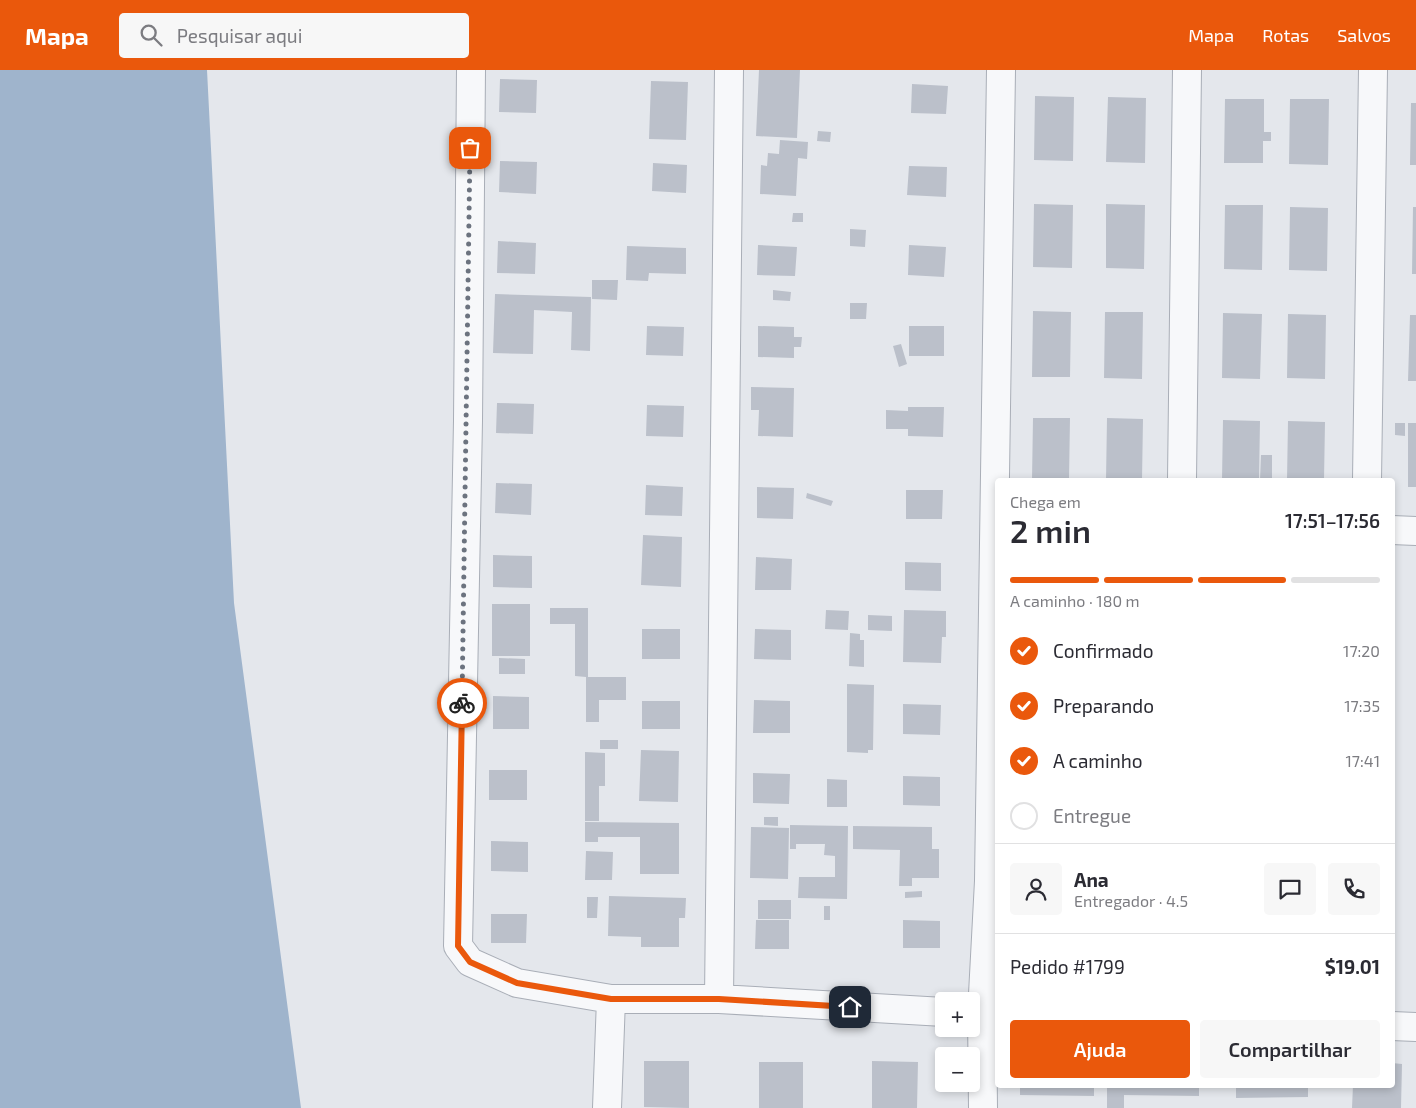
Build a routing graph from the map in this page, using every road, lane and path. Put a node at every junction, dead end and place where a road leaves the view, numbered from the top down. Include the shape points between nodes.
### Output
1 (471, 70) edge
2 (729, 70) edge
3 (1001, 70) edge
4 (1187, 70) edge
5 (1374, 70) edge
6 (997, 478) edge
7 (1182, 478) edge
8 (1367, 478) edge
9 (1395, 530) edge
10 (1416, 531) edge
11 (995, 574) edge
12 (611, 999) junction
13 (719, 999) junction
14 (935, 1011) edge
15 (984, 1013) edge
16 (1395, 1026) edge
17 (1416, 1027) edge
18 (607, 1108) edge
19 (983, 1108) edge

1 - 12 street via 458,946 470,962 517,983
2 - 13 street
3 - 6 street
4 - 7 street
5 - 8 street
9 - 10 street
11 - 15 street
12 - 13 street
12 - 18 street
13 - 14 street
15 - 19 street
16 - 17 street

